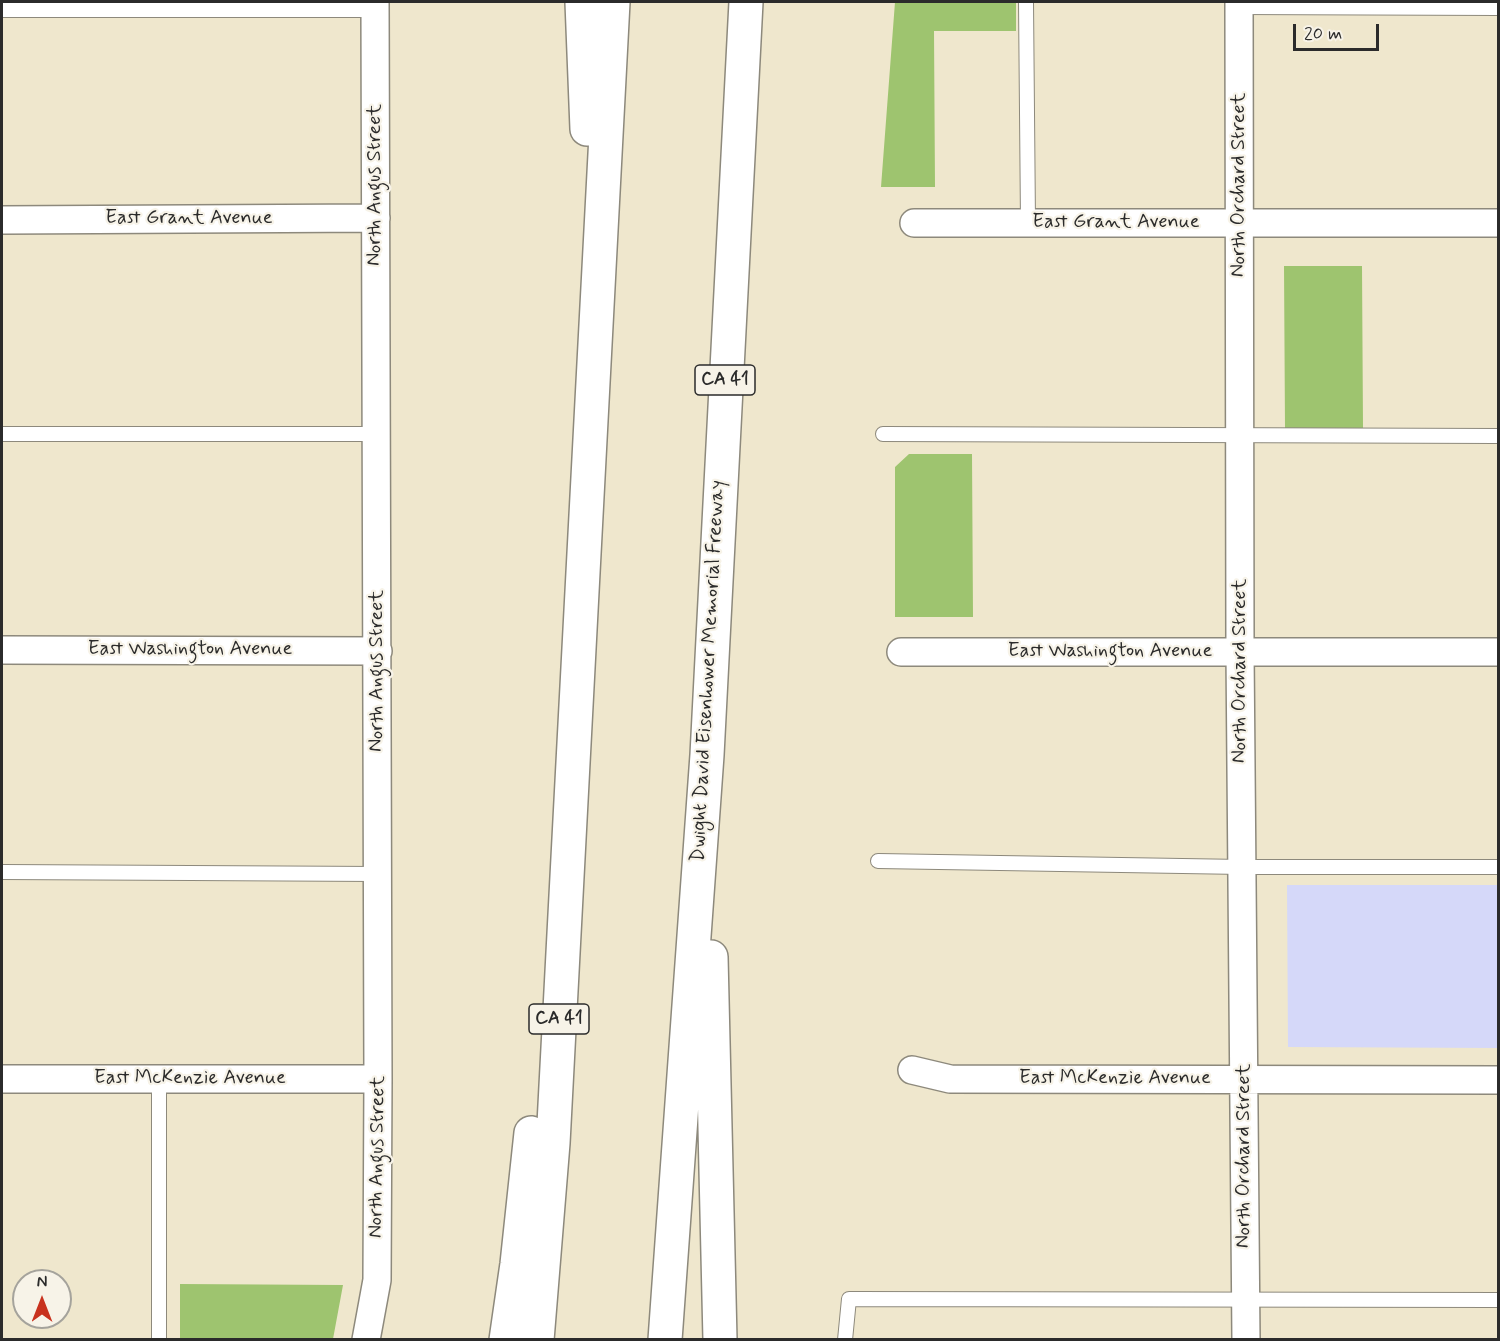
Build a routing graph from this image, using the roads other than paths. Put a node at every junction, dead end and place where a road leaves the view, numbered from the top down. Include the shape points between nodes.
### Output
1 (582, 2) edge
2 (613, 2) edge
3 (1026, 2) edge
4 (746, 3) edge
5 (1239, 4) edge
6 (375, 6) edge
7 (1498, 8) edge
8 (2, 10) edge
9 (376, 218) junction
10 (2, 220) edge
11 (914, 223) dead end
12 (1028, 223) junction
13 (1240, 223) junction
14 (1498, 223) edge
15 (594, 329) junction
16 (2, 434) edge
17 (377, 434) junction
18 (1240, 434) junction
19 (883, 435) dead end
20 (1498, 436) edge
21 (2, 650) edge
22 (378, 651) junction
23 (901, 652) dead end
24 (1240, 652) junction
25 (1498, 652) edge
26 (575, 699) junction
27 (707, 755) junction
28 (878, 861) dead end
29 (1243, 867) junction
30 (1498, 867) edge
31 (2, 872) edge
32 (378, 874) junction
33 (912, 1070) dead end
34 (2, 1079) edge
35 (159, 1079) junction
36 (378, 1079) junction
37 (1245, 1079) junction
38 (1498, 1080) edge
39 (1246, 1300) junction
40 (1498, 1300) edge
41 (159, 1340) edge
42 (366, 1340) edge
43 (506, 1340) edge
44 (537, 1340) edge
45 (665, 1340) edge
46 (720, 1340) edge
47 (845, 1340) edge
48 (1246, 1340) edge

1 - 15 highway
2 - 15 highway, CA 41
3 - 12 lane
4 - 27 highway, Dwight David Eisenhower Memorial Freeway / CA 41
5 - 7 lane
5 - 13 street, North Orchard Street
6 - 8 lane
6 - 9 street, North Angus Street
9 - 10 street, East Grant Avenue
9 - 17 street, North Angus Street
11 - 12 street, East Grant Avenue
12 - 13 street, East Grant Avenue
13 - 14 street, East Grant Avenue
13 - 18 street, North Orchard Street
15 - 26 highway, CA 41
16 - 17 lane
17 - 22 street, North Angus Street
18 - 19 lane
18 - 20 lane
18 - 24 street, North Orchard Street
21 - 22 street, East Washington Avenue
22 - 32 street, North Angus Street
23 - 24 street, East Washington Avenue
24 - 25 street, East Washington Avenue
24 - 29 street, North Orchard Street
26 - 43 highway via 524,1205
26 - 44 highway, CA 41 via 552,1143
27 - 45 highway, Dwight David Eisenhower Memorial Freeway / CA 41
27 - 46 highway
28 - 29 lane
29 - 30 lane
29 - 37 street, North Orchard Street
31 - 32 lane
32 - 36 street, North Angus Street
33 - 37 street, East McKenzie Avenue via 950,1079
34 - 35 street, East McKenzie Avenue
35 - 36 street, East McKenzie Avenue
35 - 41 lane
36 - 42 street, North Angus Street via 377,1281
37 - 38 street, East McKenzie Avenue
37 - 39 street, North Orchard Street
39 - 40 lane
39 - 47 lane via 849,1299
39 - 48 street, North Orchard Street

